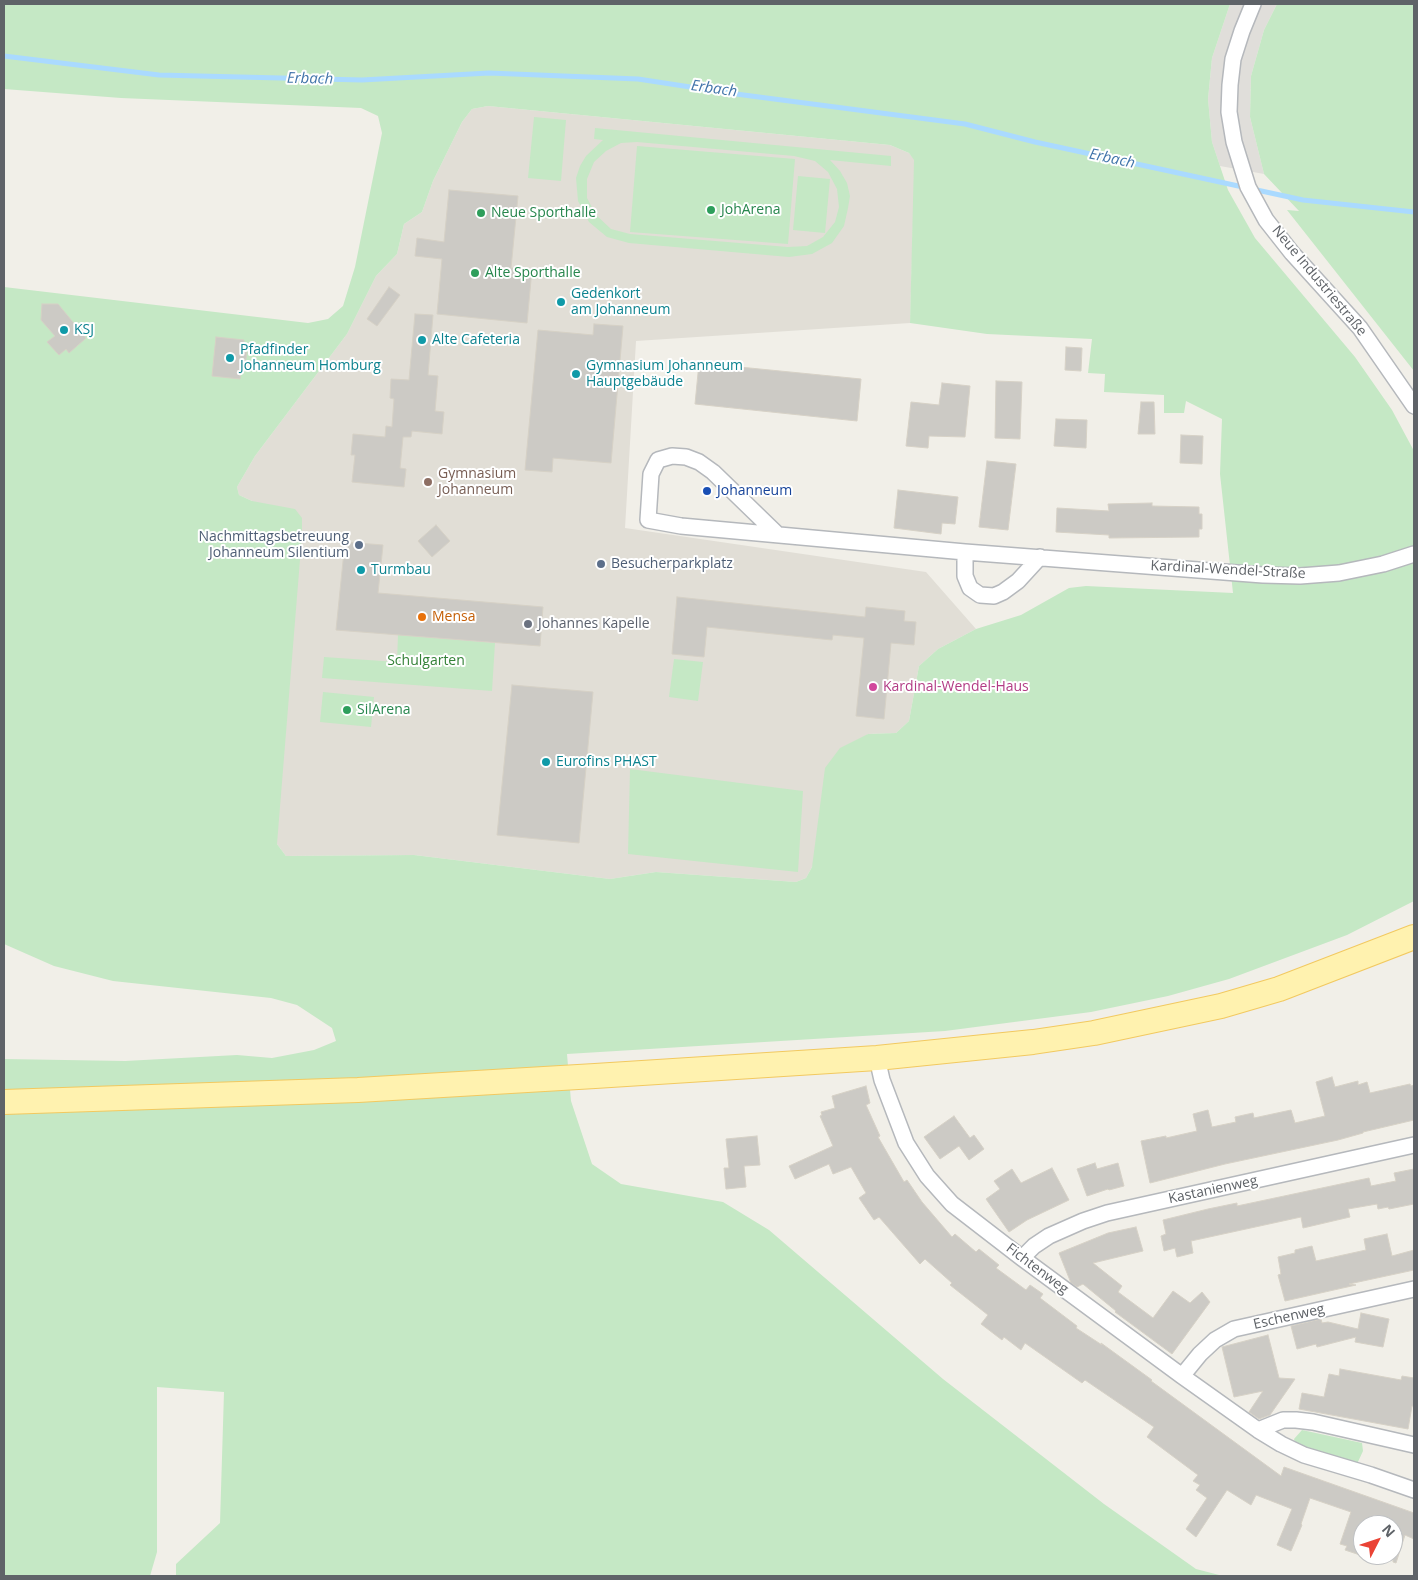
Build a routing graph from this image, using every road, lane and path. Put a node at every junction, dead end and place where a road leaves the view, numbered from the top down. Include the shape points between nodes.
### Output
1 (1253, 4) edge
2 (1414, 406) edge
3 (778, 535) junction
4 (965, 552) junction
5 (1414, 554) edge
6 (1040, 557) junction
7 (1414, 937) edge
8 (877, 1058) junction
9 (4, 1102) edge
10 (1414, 1146) edge
11 (1022, 1258) junction
12 (1414, 1290) edge
13 (1182, 1376) junction
14 (1258, 1430) junction
15 (1414, 1445) edge
16 (1414, 1490) edge

1 - 2 street, Neue Industriestraße via 1233,59 1229,112 1234,142 1248,186 1266,220 1360,328
3 - 3 street, Kardinal-Wendel-Straße via 699,462 686,456 658,460 651,474 648,520
3 - 4 street, Kardinal-Wendel-Straße
4 - 6 street, Kardinal-Wendel-Straße
4 - 6 street via 965,576 970,588 980,595 994,596 1018,581
5 - 6 street, Kardinal-Wendel-Straße via 1339,573 1300,576
7 - 8 main road via 1279,989 1174,1017 1033,1042
8 - 9 main road via 368,1089
8 - 11 street, Fichtenweg via 906,1143 927,1176 952,1204
10 - 11 street, Kastanienweg via 1107,1213 1049,1236
11 - 13 street, Fichtenweg
12 - 13 street, Eschenweg via 1234,1329 1215,1340
13 - 14 street, Fichtenweg
14 - 15 street via 1283,1420 1296,1420
14 - 16 street, Fichtenweg via 1304,1455

